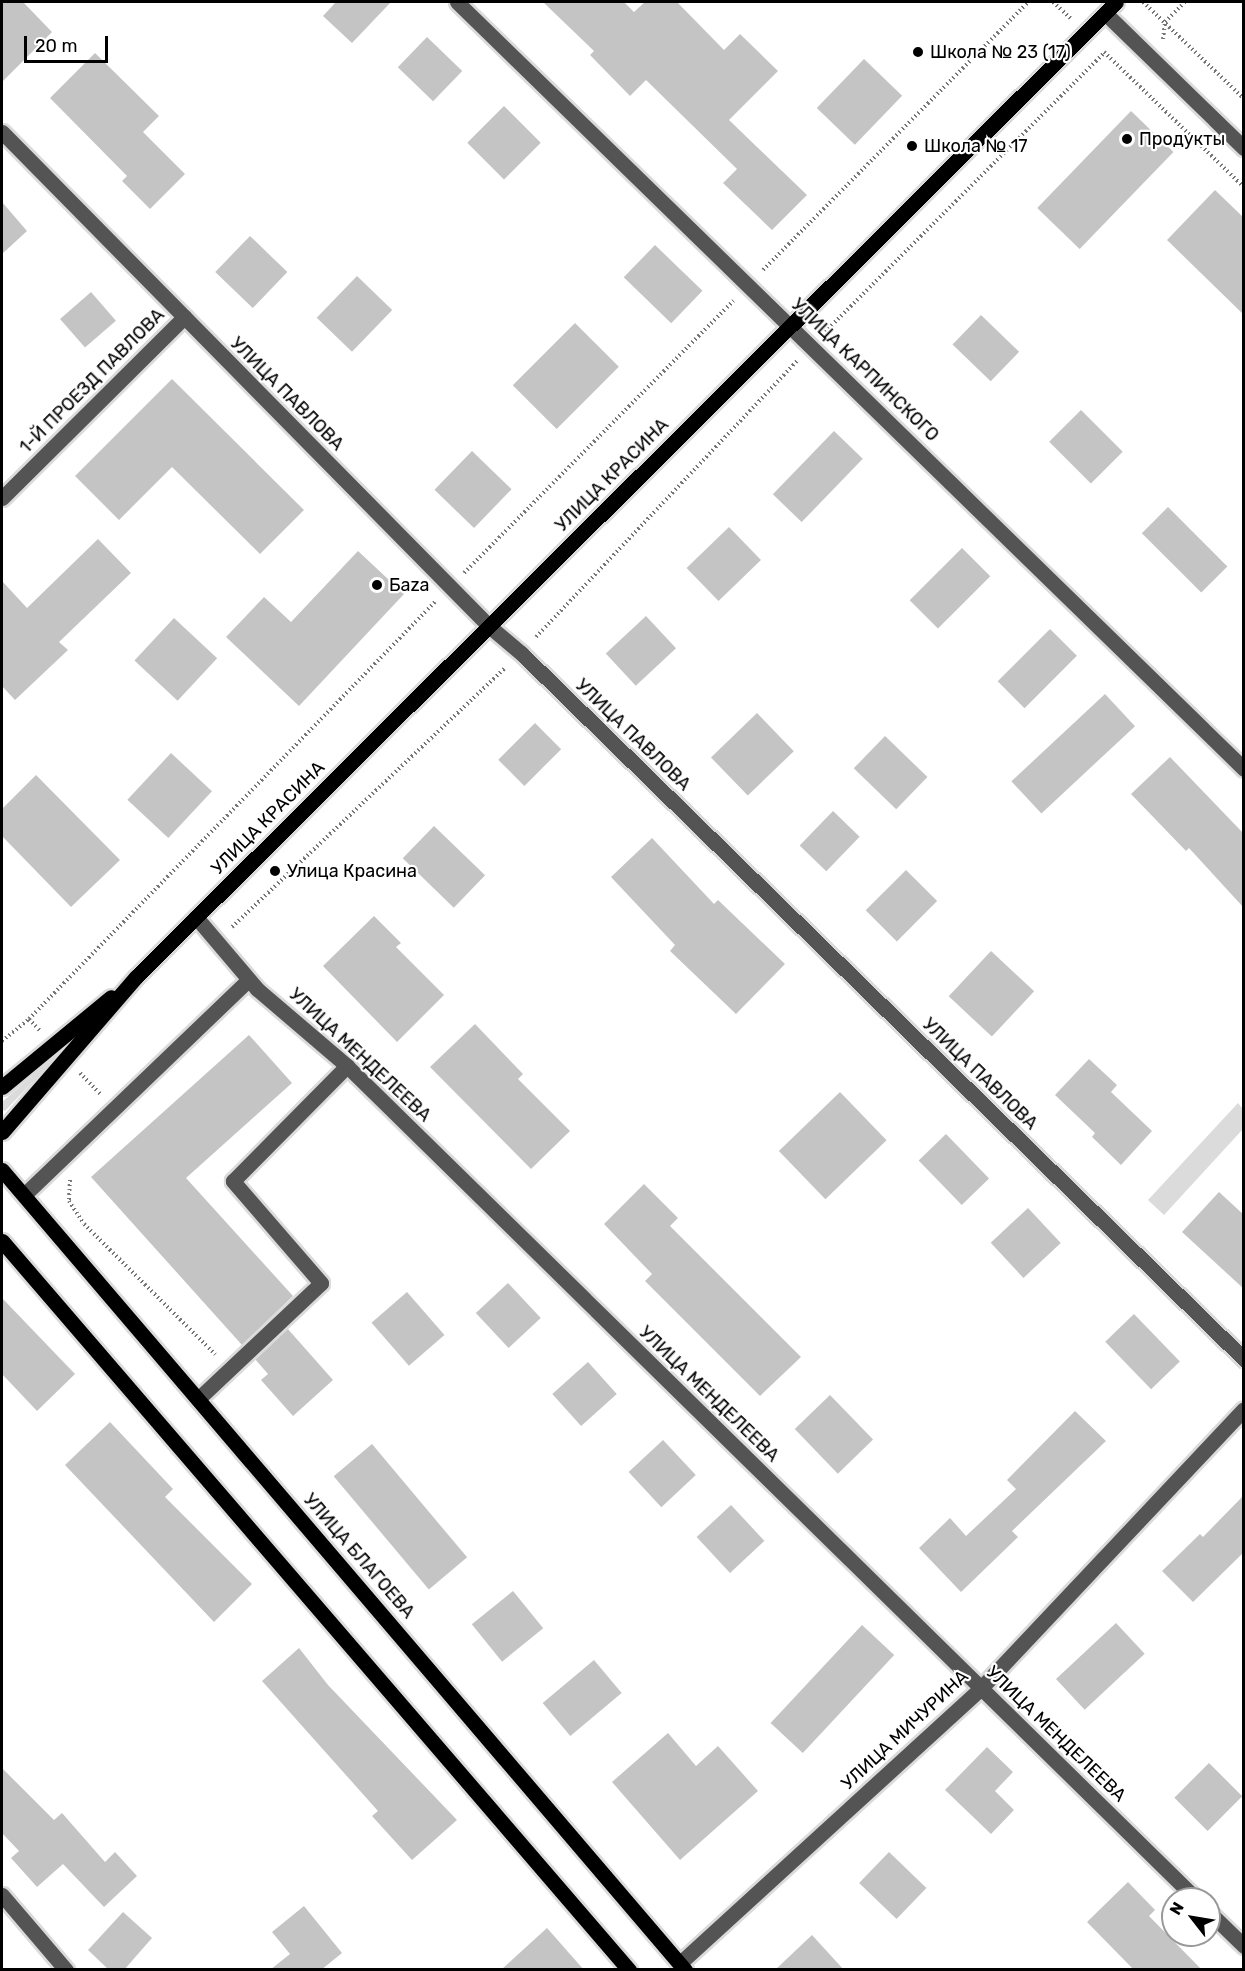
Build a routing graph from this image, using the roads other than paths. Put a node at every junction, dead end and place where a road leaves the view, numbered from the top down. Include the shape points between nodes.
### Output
1 (458, 2) edge
2 (1116, 2) edge
3 (1105, 13) junction
4 (2, 132) edge
5 (1244, 148) edge
6 (184, 317) junction
7 (790, 324) junction
8 (2, 498) edge
9 (489, 626) junction
10 (1244, 769) edge
11 (196, 917) junction
12 (136, 977) junction
13 (248, 980) junction
14 (347, 1066) junction
15 (2, 1087) edge
16 (2, 1132) edge
17 (2, 1170) edge
18 (25, 1194) junction
19 (2, 1241) edge
20 (1244, 1359) edge
21 (198, 1399) junction
22 (1244, 1409) edge
23 (981, 1688) junction
24 (1184, 1887) edge
25 (2, 1895) edge
26 (1221, 1924) edge
27 (1244, 1946) edge
28 (617, 1954) junction
29 (677, 1967) edge
30 (66, 1970) edge
31 (629, 1970) edge
32 (643, 1970) edge

1 - 7 street, УЛИЦА КАРПИНСКОГО
2 - 3 main road, УЛИЦА КРАСИНА
3 - 5 street
3 - 7 main road, УЛИЦА КРАСИНА
4 - 6 street, УЛИЦА ПАВЛОВА
6 - 8 street, 1-Й ПРОЕЗД ПАВЛОВА
6 - 9 street, УЛИЦА ПАВЛОВА
7 - 9 main road, УЛИЦА КРАСИНА
7 - 10 street, УЛИЦА КАРПИНСКОГО
9 - 11 main road, УЛИЦА КРАСИНА
9 - 20 street, УЛИЦА ПАВЛОВА
11 - 12 main road, УЛИЦА КРАСИНА
11 - 13 street, УЛИЦА МЕНДЕЛЕЕВА via 219,940
12 - 15 main road, УЛИЦА КРАСИНА
12 - 16 main road, УЛИЦА КРАСИНА
13 - 14 street, УЛИЦА МЕНДЕЛЕЕВА
13 - 18 street
14 - 21 street via 233,1181 321,1283
14 - 23 street, УЛИЦА МЕНДЕЛЕЕВА
17 - 18 main road, УЛИЦА БЛАГОЕВА
18 - 21 main road, УЛИЦА БЛАГОЕВА
19 - 28 main road
21 - 29 main road, УЛИЦА БЛАГОЕВА
22 - 23 street, УЛИЦА МИЧУРИНА
23 - 24 street, УЛИЦА МЕНДЕЛЕЕВА
23 - 29 street, УЛИЦА МИЧУРИНА
25 - 30 street
26 - 27 street
28 - 31 main road
28 - 32 main road

